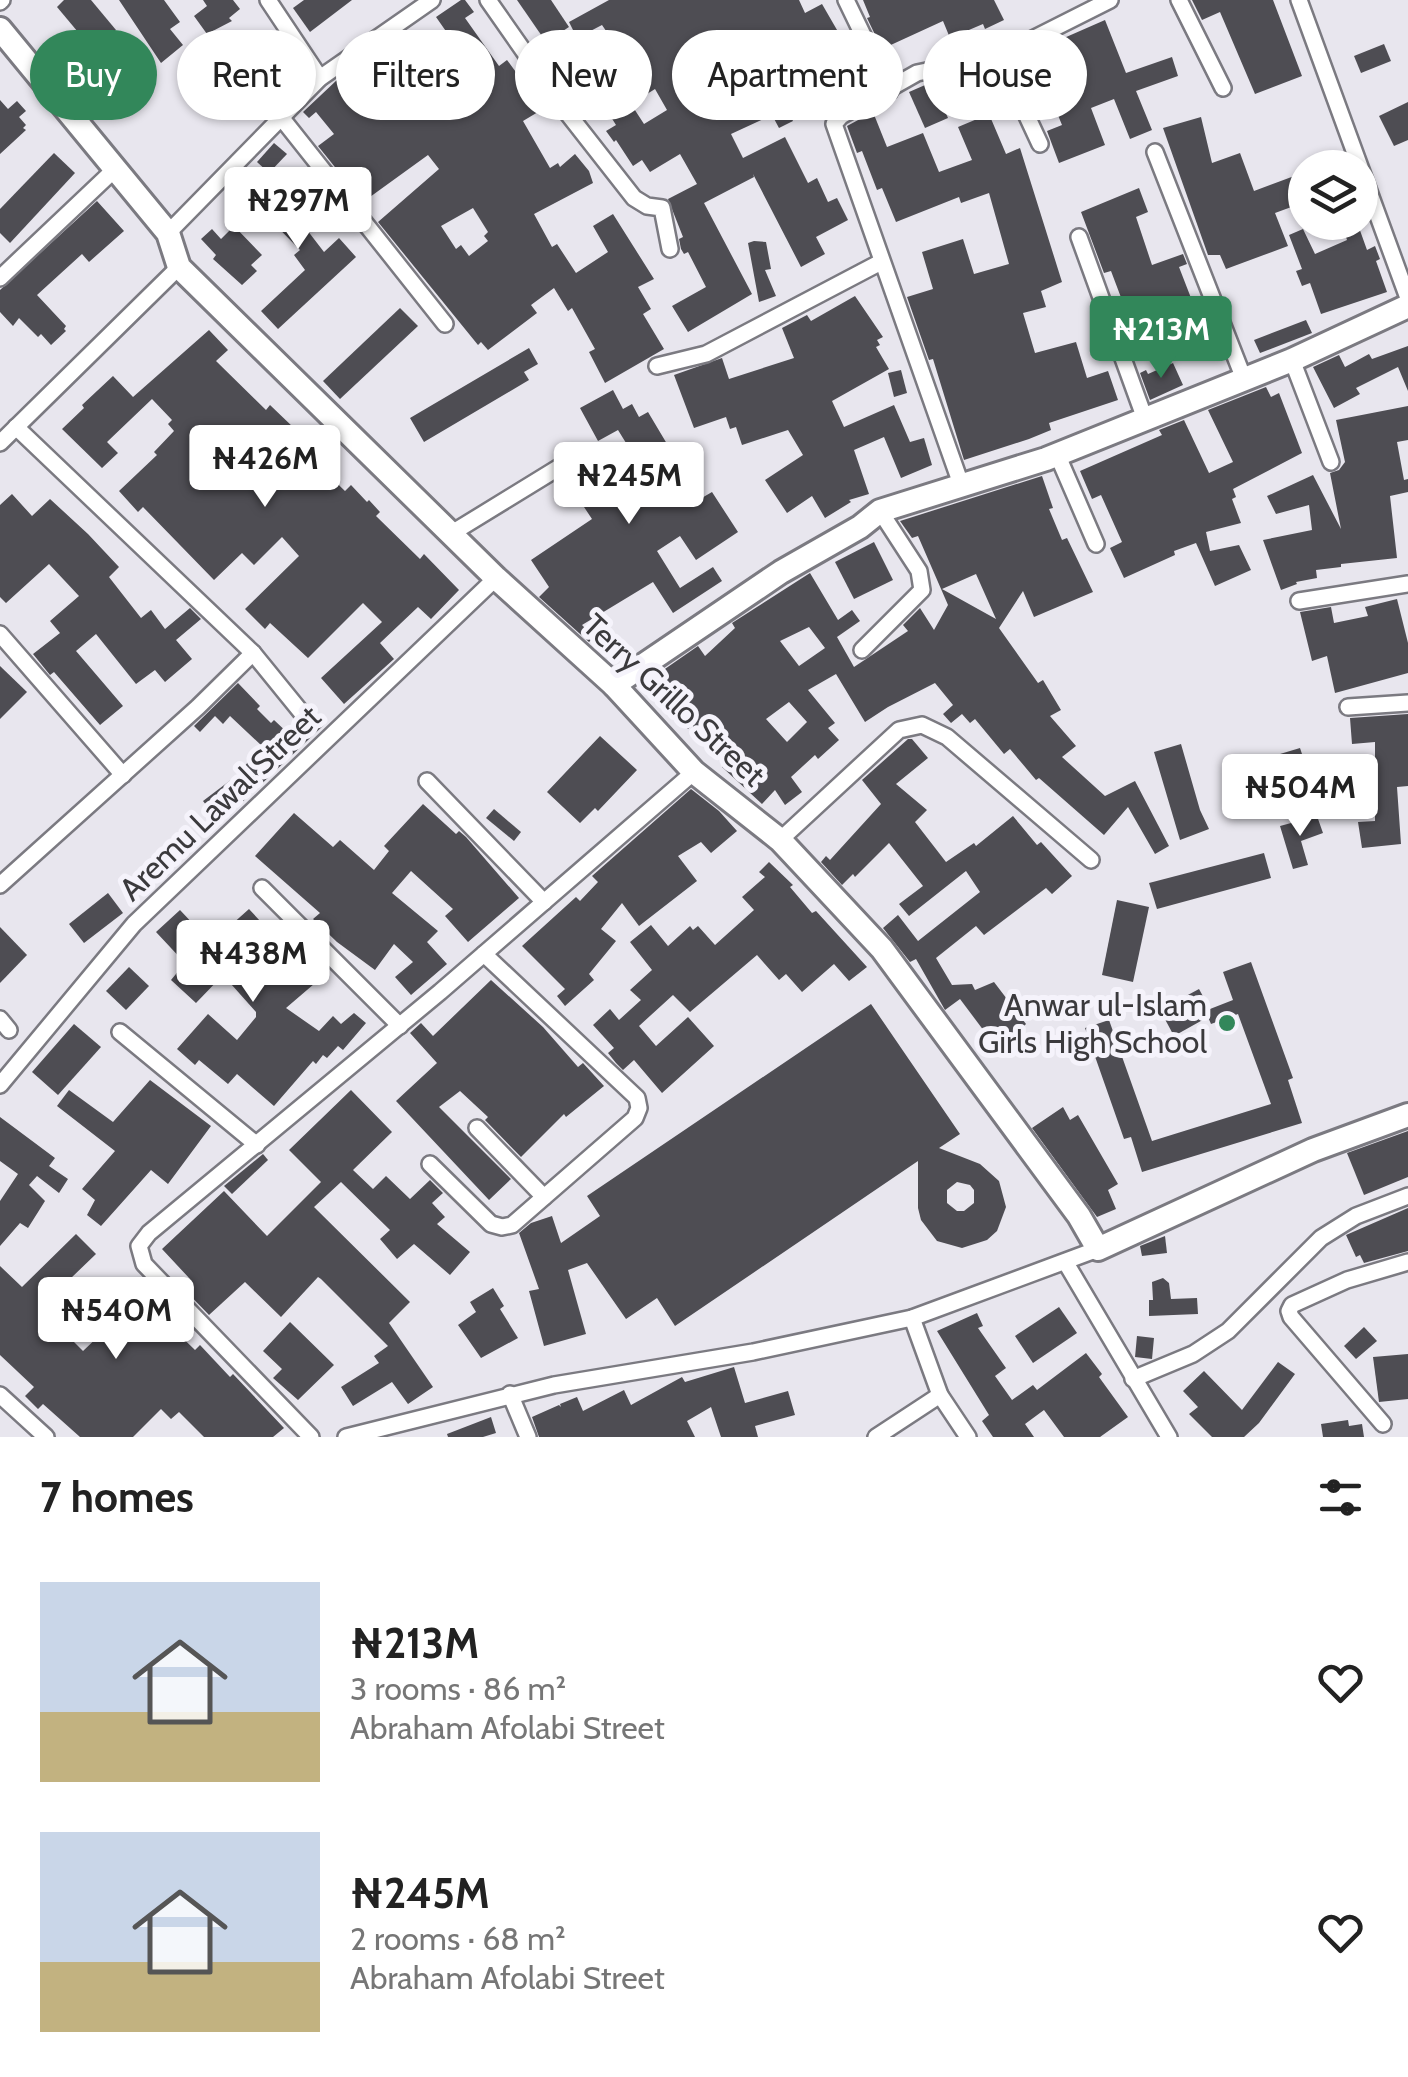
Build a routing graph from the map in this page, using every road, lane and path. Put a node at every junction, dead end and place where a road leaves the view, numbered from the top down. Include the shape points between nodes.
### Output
1 (268, 0) edge
2 (432, 0) edge
3 (488, 0) edge
4 (846, 0) edge
5 (1110, 0) edge
6 (1178, 0) edge
7 (1299, 0) edge
8 (0, 29) edge
9 (861, 30) edge
10 (1051, 30) edge
11 (320, 78) junction
12 (316, 82) edge
13 (1223, 88) dead end
14 (276, 120) edge
15 (283, 120) edge
16 (838, 120) edge
17 (1029, 120) edge
18 (1040, 144) dead end
19 (1155, 152) dead end
20 (114, 170) junction
21 (168, 234) junction
22 (1079, 237) dead end
23 (670, 250) dead end
24 (881, 262) junction
25 (179, 267) junction
26 (0, 278) edge
27 (1408, 298) edge
28 (1408, 306) edge
29 (445, 324) dead end
30 (1292, 360) junction
31 (656, 366) dead end
32 (1244, 380) junction
33 (1145, 419) junction
34 (16, 427) junction
35 (0, 443) edge
36 (584, 452) dead end
37 (1057, 454) junction
38 (1331, 462) dead end
39 (962, 487) junction
40 (880, 512) junction
41 (452, 533) junction
42 (1096, 544) dead end
43 (496, 578) junction
44 (1408, 584) edge
45 (1299, 601) dead end
46 (0, 634) edge
47 (862, 650) dead end
48 (254, 653) junction
49 (614, 685) junction
50 (1408, 703) edge
51 (1348, 707) dead end
52 (301, 712) dead end
53 (694, 772) junction
54 (123, 775) junction
55 (427, 781) dead end
56 (780, 840) junction
57 (1091, 860) dead end
58 (0, 885) edge
59 (262, 888) dead end
60 (544, 902) junction
61 (484, 954) junction
62 (400, 1026) junction
63 (120, 1032) dead end
64 (0, 1084) edge
65 (1408, 1115) edge
66 (477, 1128) dead end
67 (257, 1145) junction
68 (430, 1164) dead end
69 (1408, 1196) edge
70 (544, 1197) junction
71 (1098, 1248) junction
72 (1408, 1262) edge
73 (1066, 1263) junction
74 (912, 1318) junction
75 (1133, 1380) junction
76 (510, 1394) junction
77 (0, 1395) edge
78 (940, 1395) junction
79 (1384, 1424) dead end
80 (46, 1437) edge
81 (311, 1437) edge
82 (346, 1437) edge
83 (528, 1437) edge
84 (876, 1437) edge
85 (968, 1437) edge
86 (1169, 1437) edge

1 - 11 street
2 - 11 street
3 - 23 street via 634,198 662,208
4 - 9 street
5 - 10 street
6 - 13 street
7 - 27 street
8 - 20 street
11 - 12 street
14 - 21 street
15 - 29 street
16 - 24 street
17 - 18 street
19 - 32 street
20 - 21 street
20 - 26 street
21 - 25 street, Terry Grillo Street
22 - 33 street
24 - 31 street via 706,354
24 - 39 street
25 - 34 street
25 - 41 street, Terry Grillo Street
28 - 30 street
30 - 32 street
30 - 38 street
32 - 33 street
33 - 37 street
34 - 35 street
34 - 48 street
36 - 41 street
37 - 39 street
37 - 42 street
39 - 40 street
40 - 47 street via 919,571 922,590
40 - 49 street
41 - 43 street, Terry Grillo Street
43 - 49 street, Terry Grillo Street
43 - 64 street, Aremu Lawal Street via 134,924
44 - 45 street
46 - 54 street
48 - 52 street
48 - 54 street
49 - 53 street, Terry Grillo Street
50 - 51 street
53 - 56 street, Terry Grillo Street
53 - 60 street
54 - 58 street
55 - 60 street
56 - 57 street via 899,730 922,725 947,737
56 - 71 street, Terry Grillo Street via 882,948
59 - 62 street
60 - 61 street
61 - 62 street
61 - 70 street via 638,1098 634,1118
62 - 67 street
63 - 67 street
65 - 71 street via 1312,1150
66 - 70 street
67 - 81 street via 139,1246 144,1264
68 - 70 street via 491,1224 512,1225
69 - 75 street via 1321,1238 1228,1332
71 - 73 street
72 - 79 street via 1347,1280 1289,1311
73 - 74 street
73 - 75 street
74 - 76 street
74 - 78 street
75 - 86 street
76 - 82 street
76 - 83 street
77 - 80 street
78 - 84 street
78 - 85 street

